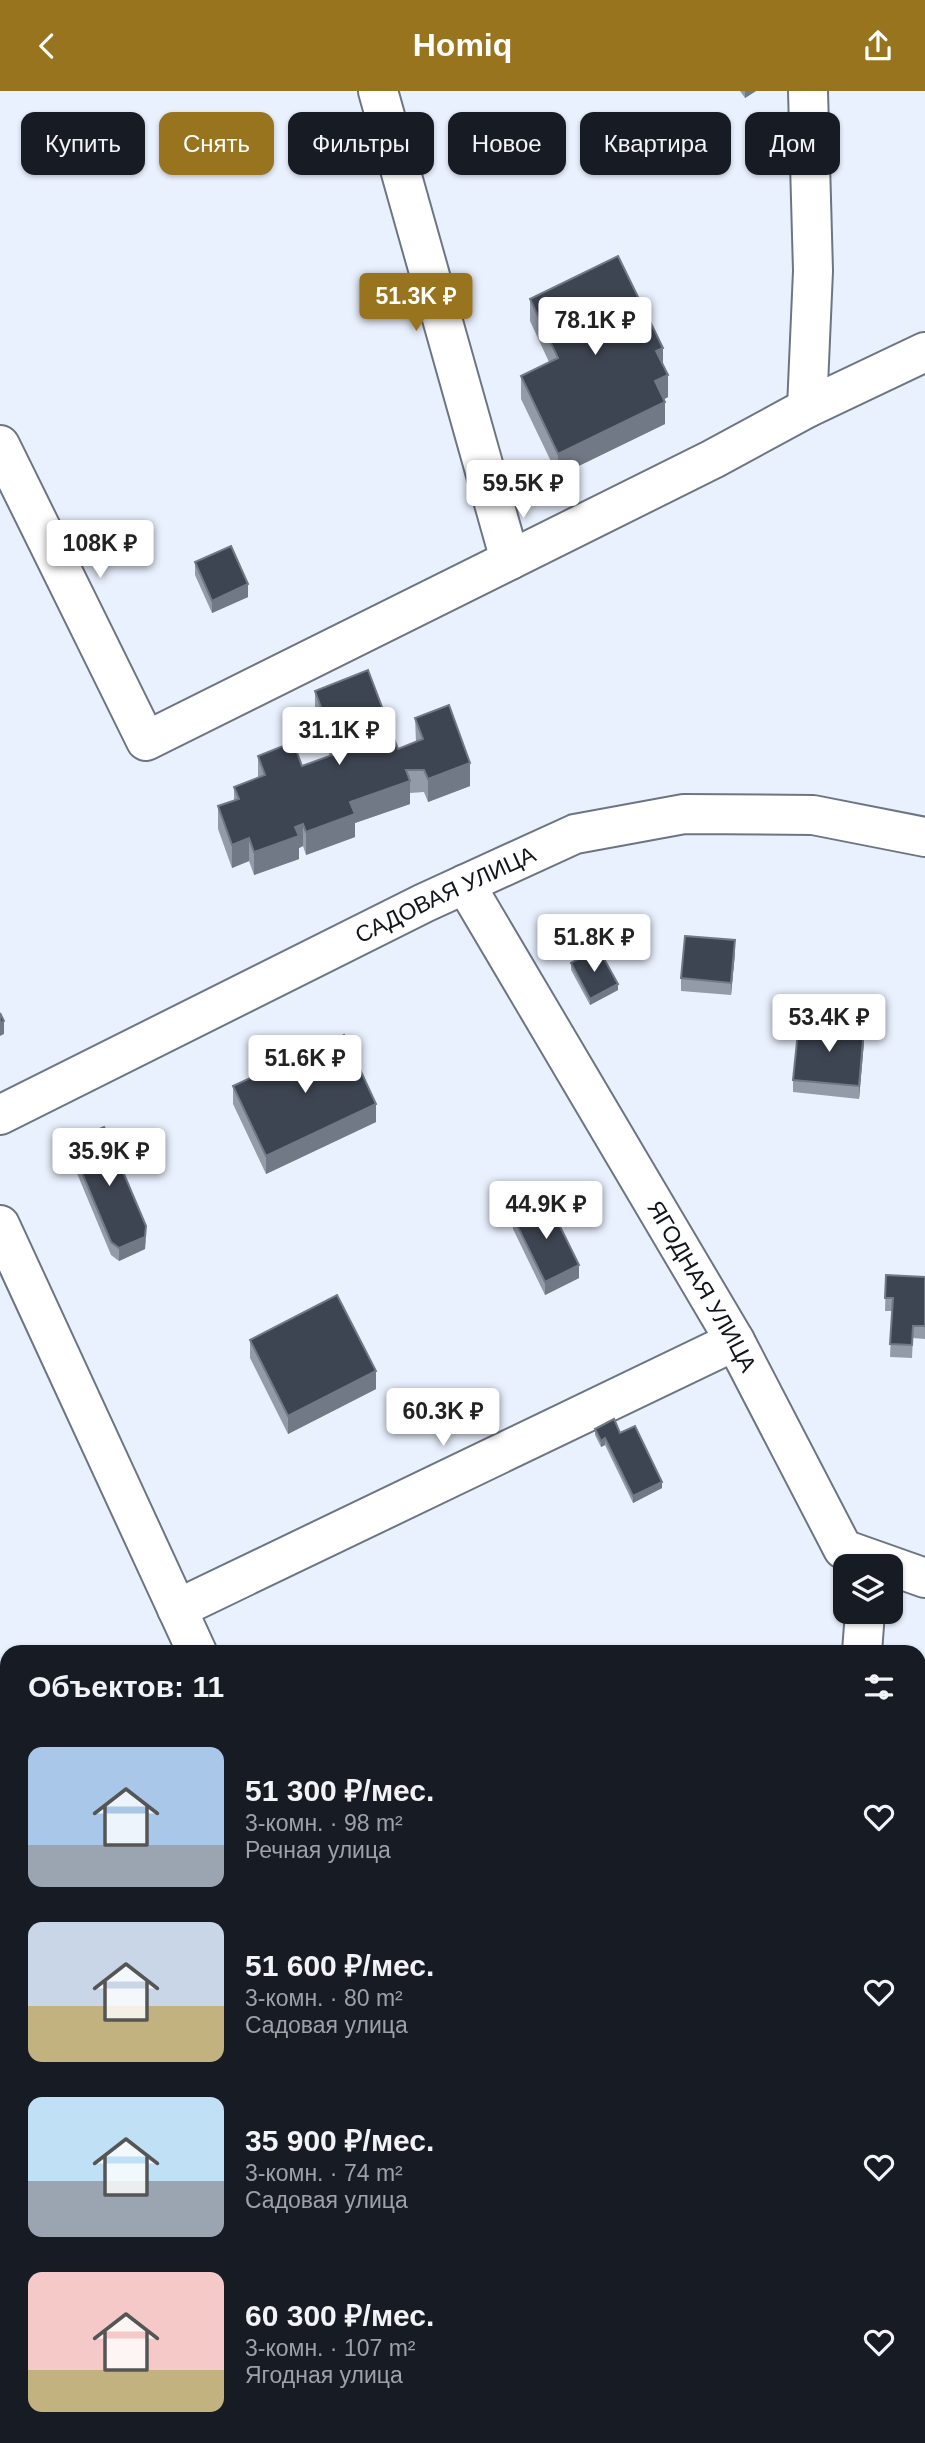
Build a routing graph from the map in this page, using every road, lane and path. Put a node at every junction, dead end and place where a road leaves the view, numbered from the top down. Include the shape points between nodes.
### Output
1 (379, 91) edge
2 (808, 91) edge
3 (925, 352) edge
4 (807, 408) junction
5 (0, 445) edge
6 (510, 560) junction
7 (925, 837) edge
8 (465, 884) junction
9 (0, 1115) edge
10 (0, 1225) edge
11 (735, 1341) junction
12 (844, 1554) edge
13 (903, 1572) edge
14 (925, 1578) edge
15 (177, 1609) junction
16 (864, 1624) edge
17 (194, 1645) edge
18 (863, 1645) edge

1 - 6 street
2 - 4 street via 813,271
3 - 4 street
4 - 6 street
5 - 6 street via 146,741
7 - 8 street, САДОВАЯ УЛИЦА via 813,815 684,814 575,834
8 - 9 street, САДОВАЯ УЛИЦА
8 - 11 street, ЯГОДНАЯ УЛИЦА
10 - 15 street
11 - 12 street, ЯГОДНАЯ УЛИЦА
11 - 15 street
13 - 14 street, ЯГОДНАЯ УЛИЦА
15 - 17 street
16 - 18 street

